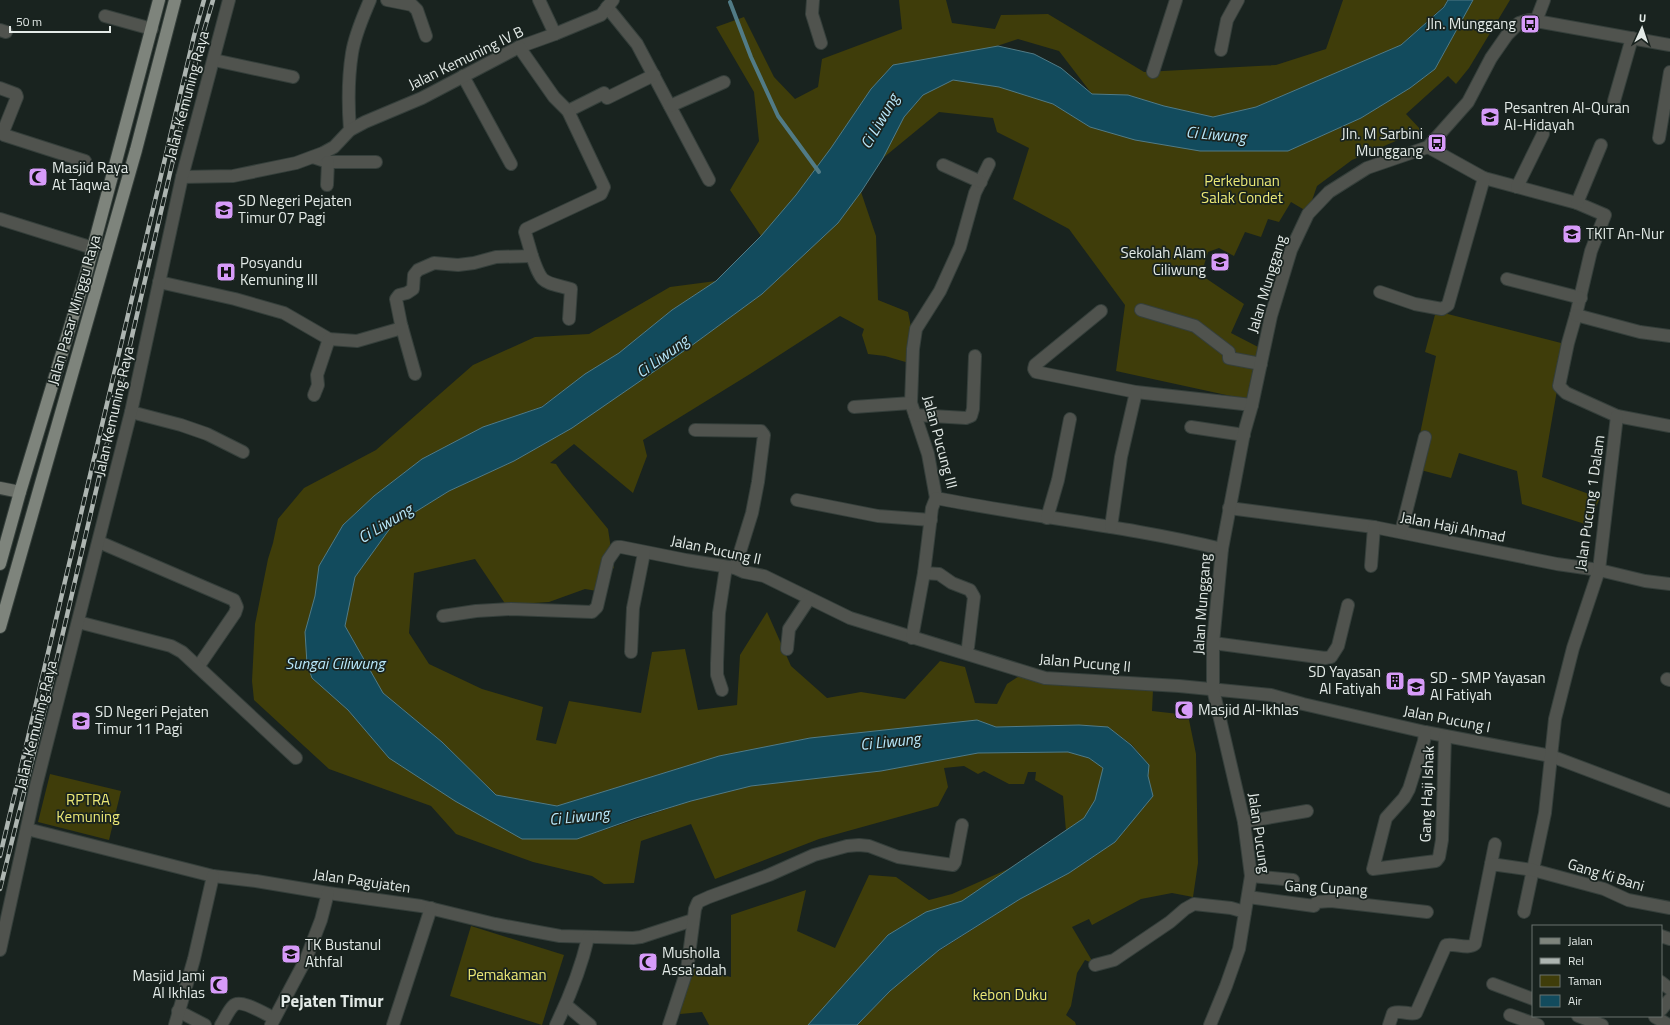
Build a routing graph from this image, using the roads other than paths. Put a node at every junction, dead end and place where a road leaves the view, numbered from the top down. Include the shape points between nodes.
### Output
1 (159, 0) edge
2 (175, 0) edge
3 (229, 0) edge
4 (370, 0) edge
5 (387, 0) edge
6 (539, 0) edge
7 (813, 0) edge
8 (1176, 0) edge
9 (1238, 0) edge
10 (1544, 0) edge
11 (610, 4) edge
12 (105, 16) dead end
13 (1536, 21) junction
14 (143, 26) junction
15 (555, 34) junction
16 (426, 36) dead end
17 (1632, 38) junction
18 (821, 42) dead end
19 (1670, 45) edge
20 (519, 47) junction
21 (1222, 50) dead end
22 (214, 60) junction
23 (1153, 72) dead end
24 (1670, 72) edge
25 (654, 75) junction
26 (463, 76) junction
27 (292, 78) dead end
28 (724, 82) dead end
29 (0, 88) edge
30 (1614, 101) dead end
31 (670, 106) junction
32 (568, 111) junction
33 (350, 130) junction
34 (1543, 134) dead end
35 (1659, 138) dead end
36 (1601, 145) dead end
37 (1428, 147) junction
38 (313, 157) junction
39 (85, 161) dead end
40 (328, 162) junction
41 (376, 162) dead end
42 (511, 164) dead end
43 (989, 164) dead end
44 (943, 165) dead end
45 (182, 177) junction
46 (1484, 178) junction
47 (709, 180) dead end
48 (981, 182) junction
49 (327, 185) dead end
50 (1517, 188) junction
51 (1577, 203) junction
52 (0, 219) edge
53 (89, 247) junction
54 (532, 256) junction
55 (1507, 279) dead end
56 (160, 282) junction
57 (1380, 292) dead end
58 (1581, 298) junction
59 (1141, 310) dead end
60 (1101, 311) dead end
61 (1576, 315) junction
62 (568, 319) dead end
63 (402, 328) junction
64 (1670, 336) edge
65 (329, 339) junction
66 (974, 356) dead end
67 (1261, 364) junction
68 (416, 374) dead end
69 (1136, 392) junction
70 (314, 395) dead end
71 (911, 403) junction
72 (1252, 405) junction
73 (854, 406) dead end
74 (131, 412) junction
75 (915, 415) junction
76 (1617, 416) junction
77 (1070, 419) dead end
78 (1670, 426) edge
79 (1191, 427) dead end
80 (695, 430) dead end
81 (1244, 435) junction
82 (1425, 437) dead end
83 (243, 452) dead end
84 (0, 488) edge
85 (17, 492) junction
86 (936, 498) junction
87 (797, 500) dead end
88 (1229, 508) junction
89 (1047, 518) junction
90 (930, 520) junction
91 (1111, 527) junction
92 (1374, 527) junction
93 (1401, 532) junction
94 (99, 542) junction
95 (1222, 549) junction
96 (644, 552) junction
97 (0, 564) edge
98 (1371, 566) dead end
99 (730, 567) junction
100 (1599, 570) junction
101 (924, 573) junction
102 (1670, 584) edge
103 (808, 599) junction
104 (1348, 605) dead end
105 (443, 616) dead end
106 (78, 622) junction
107 (0, 627) edge
108 (912, 638) junction
109 (1212, 643) junction
110 (968, 647) dead end
111 (787, 649) dead end
112 (631, 652) dead end
113 (198, 667) junction
114 (1213, 689) junction
115 (722, 690) dead end
116 (1425, 732) junction
117 (1445, 736) junction
118 (1550, 756) junction
119 (296, 758) dead end
120 (1670, 801) edge
121 (1307, 811) dead end
122 (1244, 822) junction
123 (962, 825) dead end
124 (27, 829) junction
125 (1495, 844) dead end
126 (1491, 864) junction
127 (1533, 870) junction
128 (213, 876) junction
129 (1251, 876) junction
130 (1293, 880) dead end
131 (328, 893) junction
132 (1248, 898) junction
133 (431, 908) junction
134 (1670, 908) edge
135 (1245, 912) junction
136 (1427, 912) dead end
137 (1524, 912) dead end
138 (693, 920) junction
139 (588, 938) junction
140 (0, 950) edge
141 (1095, 965) dead end
142 (1662, 983) edge
143 (1493, 984) dead end
144 (1670, 989) edge
145 (1532, 999) edge
146 (1670, 999) edge
147 (566, 1005) junction
148 (1662, 1009) edge
149 (178, 1011) junction
150 (1510, 1015) dead end
151 (1581, 1017) edge
152 (1655, 1017) edge
153 (272, 1022) edge
154 (175, 1025) edge
155 (205, 1025) edge
156 (221, 1025) edge
157 (393, 1025) edge
158 (556, 1025) edge
159 (590, 1025) edge
160 (669, 1025) edge
161 (1210, 1025) edge
162 (1389, 1025) edge
163 (1538, 1025) edge
164 (1602, 1025) edge
165 (1669, 1025) edge

1 - 14 main road, Jalan Pasar Minggu Raya
2 - 107 main road, Jalan Pasar Minggu Raya via 136,150
3 - 22 street, Jalan Kemuning Raya
4 - 33 street via 352,52 349,83
5 - 16 street via 412,5 417,10
6 - 15 street
7 - 18 street via 812,14
8 - 23 street
9 - 21 street via 1227,20
10 - 13 street
11 - 15 street, Jalan Kemuning IV B via 601,15
11 - 25 street via 638,44
12 - 14 street
13 - 17 street, Jalan Munggang
13 - 37 street, Jalan Munggang via 1519,23 1507,35 1491,58 1468,102
14 - 53 main road, Jalan Pasar Minggu Raya
15 - 20 street, Jalan Kemuning IV B
17 - 19 street, Jalan Munggang
17 - 30 street
20 - 26 street, Jalan Kemuning IV B
20 - 32 street via 554,97
22 - 27 street
22 - 45 street, Jalan Kemuning Raya
24 - 35 street
25 - 31 street
25 - 32 street via 607,98 604,93
26 - 33 street, Jalan Kemuning IV B via 422,98
26 - 42 street
28 - 31 street
29 - 39 street via 17,96 3,132 4,136
31 - 47 street
32 - 54 street via 604,187 601,194 527,229 525,232
33 - 38 street, Jalan Kemuning IV B via 334,147
34 - 50 street
36 - 51 street
37 - 46 street
37 - 67 street, Jalan Munggang via 1367,168 1329,192 1308,214 1291,250 1271,316
38 - 40 street
38 - 45 street, Jalan Kemuning IV B via 233,176
40 - 41 street
40 - 49 street
43 - 48 street, Jalan Pucung III
44 - 48 street
45 - 56 street, Jalan Kemuning Raya
46 - 50 street
46 - 57 street via 1448,306 1442,309 1415,304
48 - 71 street, Jalan Pucung III via 975,193 960,247 940,292 916,329
50 - 51 street
51 - 58 street via 1605,215 1591,251
52 - 53 street
53 - 85 main road, Jalan Pasar Minggu Raya
54 - 62 street via 538,276 544,282 571,289
54 - 63 street via 496,257 474,264 434,263 418,270 414,275 413,289 396,299
55 - 58 street
56 - 65 street via 284,313
56 - 74 street, Jalan Kemuning Raya
58 - 61 street
59 - 67 street via 1195,326 1229,352 1230,358
60 - 69 street via 1035,365 1034,369 1039,373
61 - 64 street via 1640,332
61 - 76 street via 1559,386 1566,393
63 - 65 street via 357,341
63 - 68 street
65 - 70 street via 317,375 318,385
66 - 75 street via 971,416 966,418
67 - 72 street, Jalan Munggang
69 - 72 street
69 - 91 street via 1121,457
71 - 73 street
71 - 75 street, Jalan Pucung III
72 - 81 street, Jalan Munggang
74 - 83 street via 207,434
74 - 94 street, Jalan Kemuning Raya
75 - 86 street, Jalan Pucung III via 931,465
76 - 78 street
76 - 100 street, Jalan Pucung 1 Dalam
77 - 89 street via 1058,480
79 - 81 street
80 - 99 street via 761,431 764,435 752,513
81 - 88 street, Jalan Munggang
82 - 93 street
84 - 85 main road
85 - 97 main road, Jalan Pasar Minggu Raya
86 - 89 street, Jalan Pucung III
86 - 90 street
87 - 90 street via 878,516
88 - 92 street, Jalan Haji Ahmad
88 - 95 street, Jalan Munggang
89 - 91 street, Jalan Pucung III
90 - 101 street
91 - 95 street, Jalan Pucung III
92 - 93 street, Jalan Haji Ahmad
92 - 98 street
93 - 100 street, Jalan Haji Ahmad via 1557,564
94 - 106 street, Jalan Kemuning Raya
94 - 113 street via 234,600 237,607 235,614
95 - 109 street, Jalan Munggang
96 - 99 street, Jalan Pucung II
96 - 105 street, Jalan Pucung II via 617,547 607,563 597,607 590,612 512,609
96 - 112 street via 632,608
99 - 103 street, Jalan Pucung II via 764,576
99 - 115 street via 719,613 717,675
100 - 102 street, Jalan Haji Ahmad
100 - 118 street, Jalan Pucung 1 Dalam via 1561,692
101 - 108 street
101 - 110 street via 939,574 973,593
103 - 108 street, Jalan Pucung II via 850,618
103 - 111 street via 788,629
104 - 109 street via 1338,646 1331,657
106 - 113 street via 171,646 182,652
106 - 124 street, Jalan Kemuning Raya
108 - 114 street, Jalan Pucung II via 1044,678
109 - 114 street, Jalan Munggang
113 - 119 street
114 - 116 street, Jalan Pucung I via 1271,695
114 - 122 street, Jalan Pucung
116 - 117 street, Jalan Pucung I
116 - 117 street, Gang Haji Ishak via 1409,789 1386,818 1373,869 1436,861 1439,858 1442,840
117 - 118 street, Jalan Pucung I
118 - 120 street, Jalan Pucung I
118 - 127 street, Jalan Pucung 1 Dalam via 1545,813
121 - 122 street
122 - 129 street, Jalan Pucung
123 - 138 street via 953,865 898,857 885,851 858,845 831,850 698,902
124 - 128 street, Jalan Pagujaten
124 - 140 street, Jalan Kemuning Raya
125 - 126 street
126 - 127 street, Gang Ki Bani
126 - 162 street via 1475,944 1446,945 1416,1013 1398,1011 1394,1013
127 - 134 street, Gang Ki Bani via 1604,889 1628,900
127 - 137 street, Jalan Pucung 1 Dalam
128 - 131 street, Jalan Pagujaten via 256,880
128 - 149 street via 194,959
129 - 130 street
129 - 132 street, Jalan Pucung
131 - 133 street, Jalan Pagujaten
131 - 153 street via 306,959
132 - 135 street, Jalan Pucung
132 - 136 street, Gang Cupang via 1314,906 1317,902 1331,901
133 - 139 street, Jalan Pagujaten via 527,930
133 - 157 street
135 - 141 street via 1194,904 1114,960
135 - 161 street, Jalan Pucung via 1239,949
138 - 139 street, Jalan Pagujaten via 641,937
138 - 160 street via 687,970
139 - 147 street via 582,964
142 - 144 street
143 - 145 street
146 - 148 street
147 - 158 street
147 - 159 street
149 - 154 street
149 - 155 street
150 - 163 street
151 - 164 street
152 - 165 street
153 - 156 street via 243,1004 236,1004

